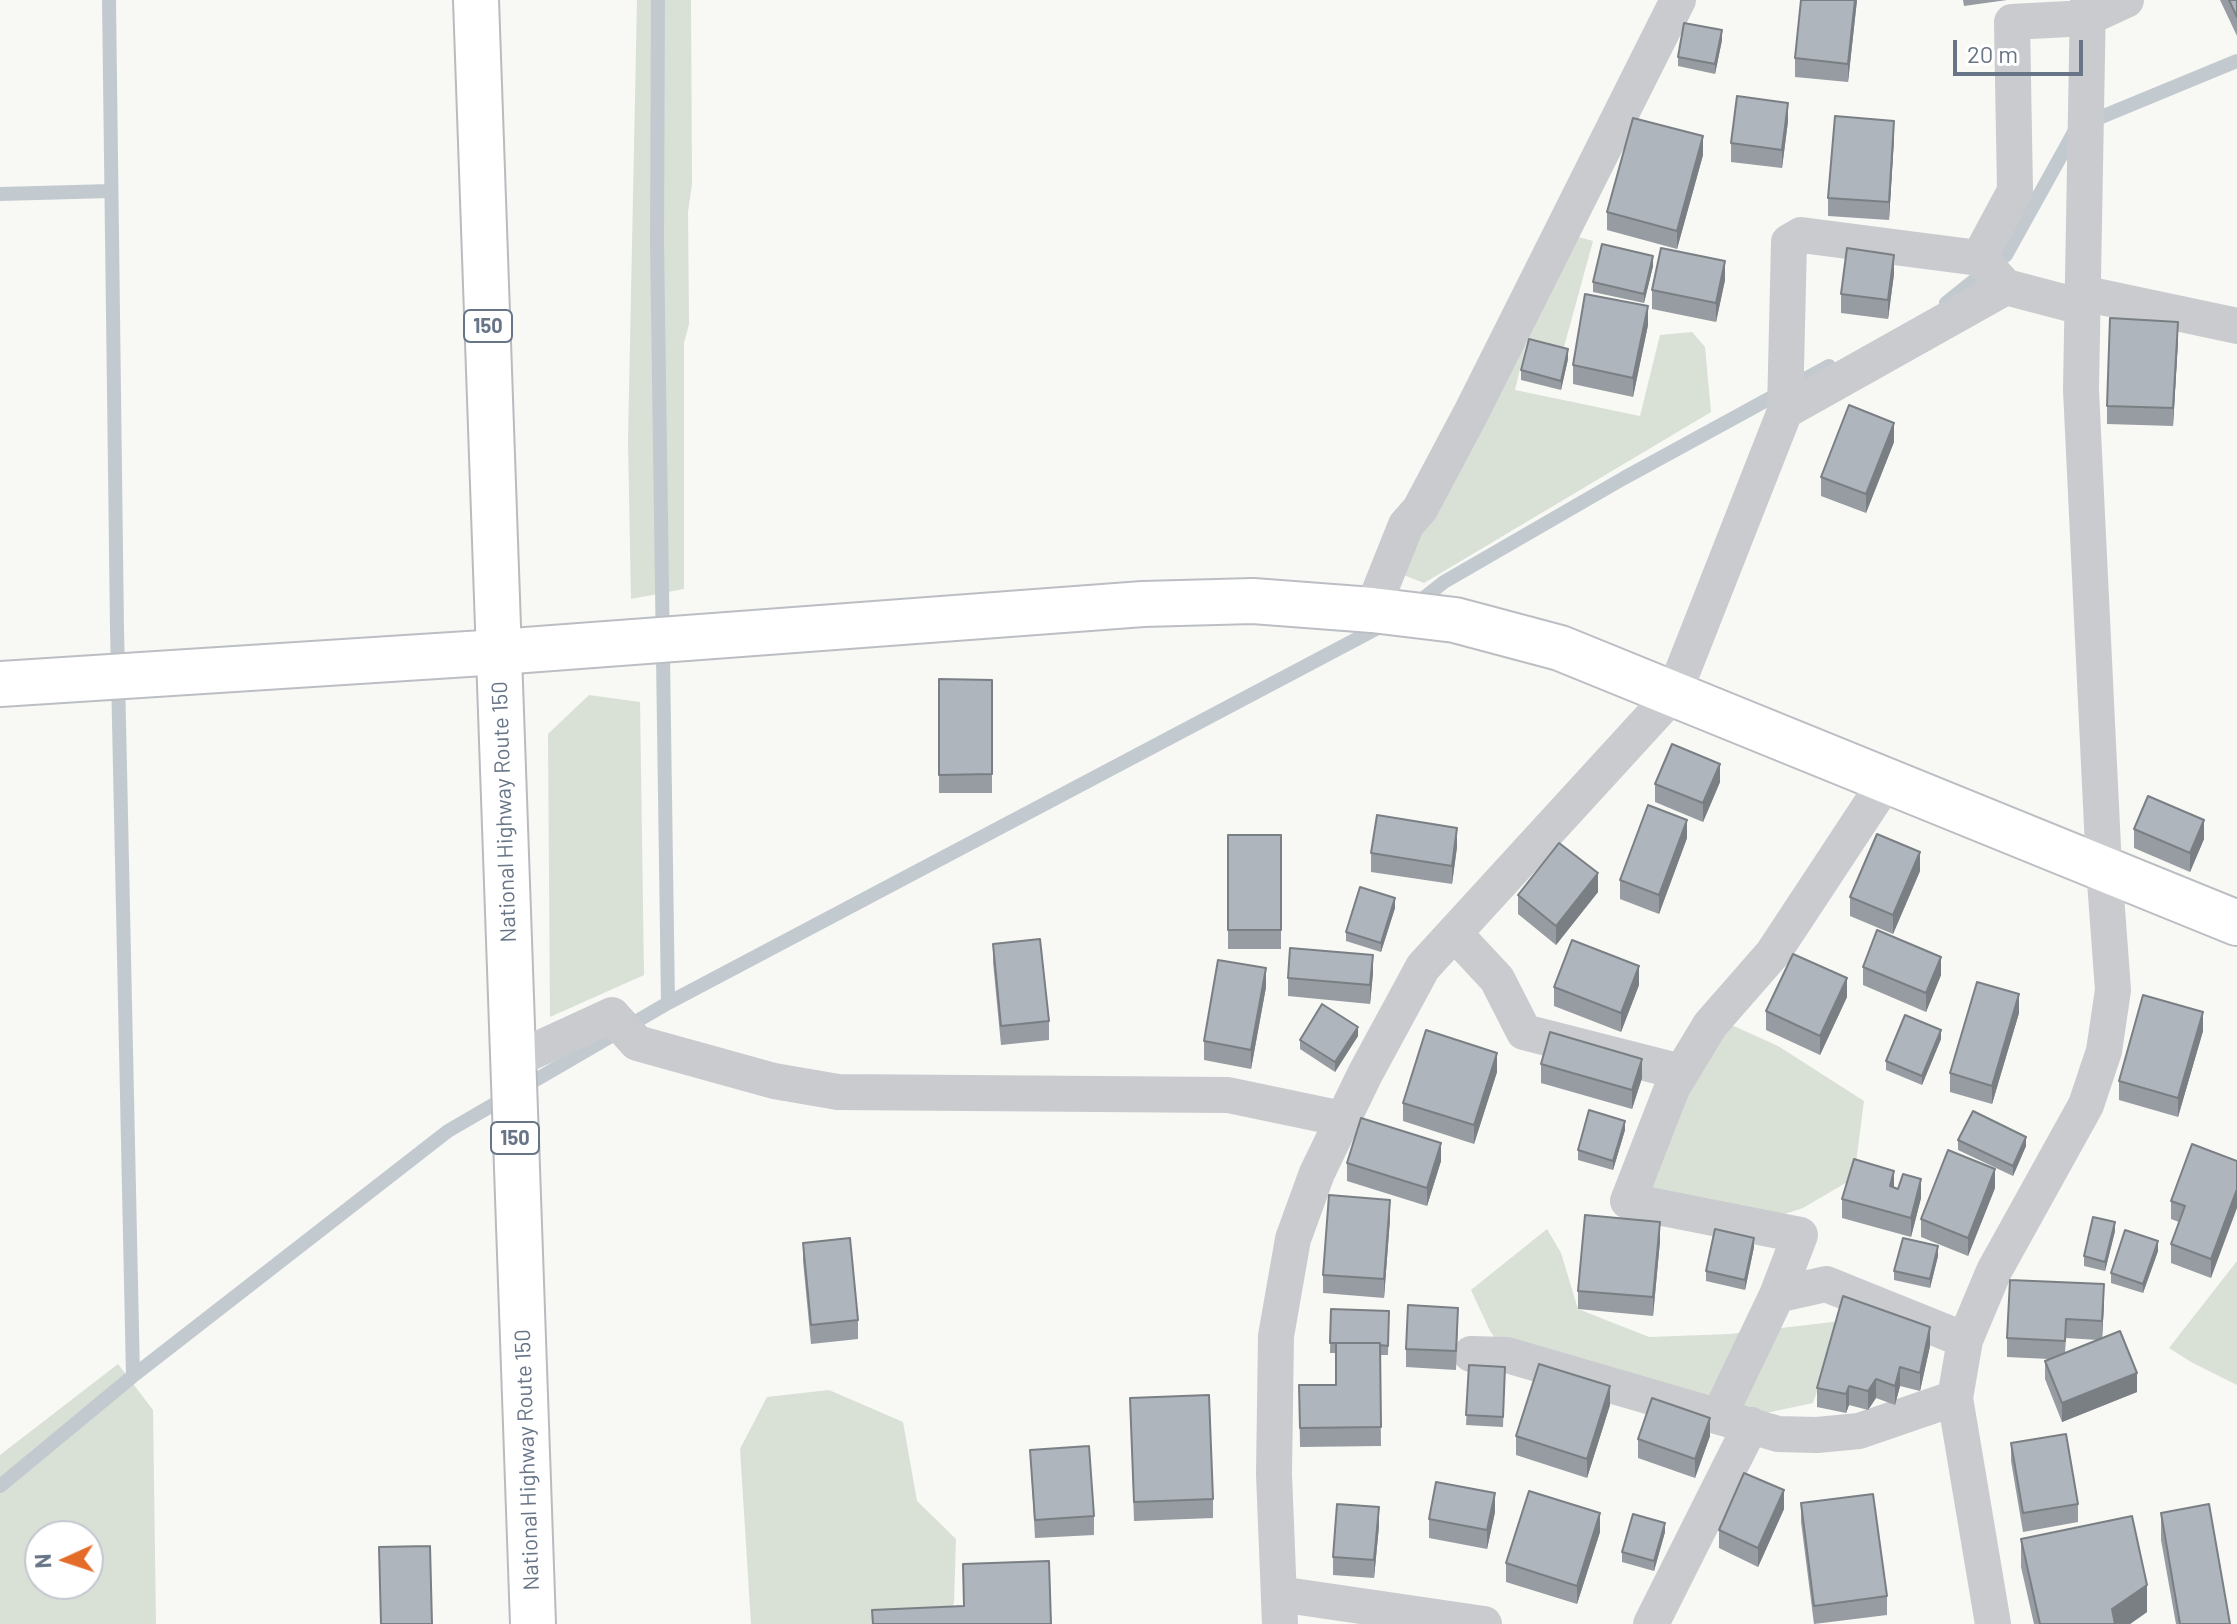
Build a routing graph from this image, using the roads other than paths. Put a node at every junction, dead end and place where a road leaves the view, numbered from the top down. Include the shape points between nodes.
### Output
1 (476, 0) edge
2 (1678, 0) edge
3 (2126, 0) edge
4 (2088, 9) edge
5 (1979, 258) junction
6 (2006, 287) junction
7 (2082, 300) junction
8 (2237, 326) edge
9 (1785, 411) junction
10 (1372, 610) junction
11 (499, 652) junction
12 (0, 684) edge
13 (1674, 693) junction
14 (1887, 780) junction
15 (2104, 868) junction
16 (2237, 923) edge
17 (1454, 933) junction
18 (512, 1061) junction
19 (1681, 1072) junction
20 (1343, 1119) junction
21 (1777, 1295) junction
22 (1965, 1340) junction
23 (1471, 1354) dead end
24 (1955, 1398) junction
25 (1735, 1421) junction
26 (1279, 1609) edge
27 (1985, 1623) edge
28 (533, 1624) edge
29 (1484, 1624) edge
30 (1651, 1624) edge

1 - 11 main road, National Highway Route 150 / 150
2 - 10 street via 1471,413 1420,509 1406,525
3 - 4 street
4 - 5 street via 2012,22 2015,191
4 - 7 street
5 - 6 street
5 - 9 street via 1801,235 1789,242
6 - 7 street
6 - 9 street
7 - 8 street
7 - 15 street via 2081,390
9 - 13 street
10 - 11 main road via 1253,601 1143,604
10 - 13 main road via 1455,620 1560,648
11 - 12 main road
11 - 18 main road, National Highway Route 150 / 150
13 - 14 main road
13 - 17 street
14 - 15 main road
14 - 19 street via 1773,953 1710,1025
15 - 16 main road
15 - 22 street via 2113,990 2104,1051 2086,1105 1994,1271
17 - 19 street via 1497,979 1524,1032
17 - 20 street via 1423,967
18 - 20 street via 612,1015 637,1043 774,1081 838,1092 1228,1095
18 - 28 main road, National Highway Route 150 / 150
19 - 21 street via 1628,1201 1800,1235
20 - 26 street via 1293,1239 1276,1336
21 - 22 street via 1826,1284
21 - 25 street
22 - 24 street
23 - 25 street via 1507,1355
24 - 25 street via 1859,1431 1778,1434
24 - 27 street
25 - 30 street
26 - 29 street

